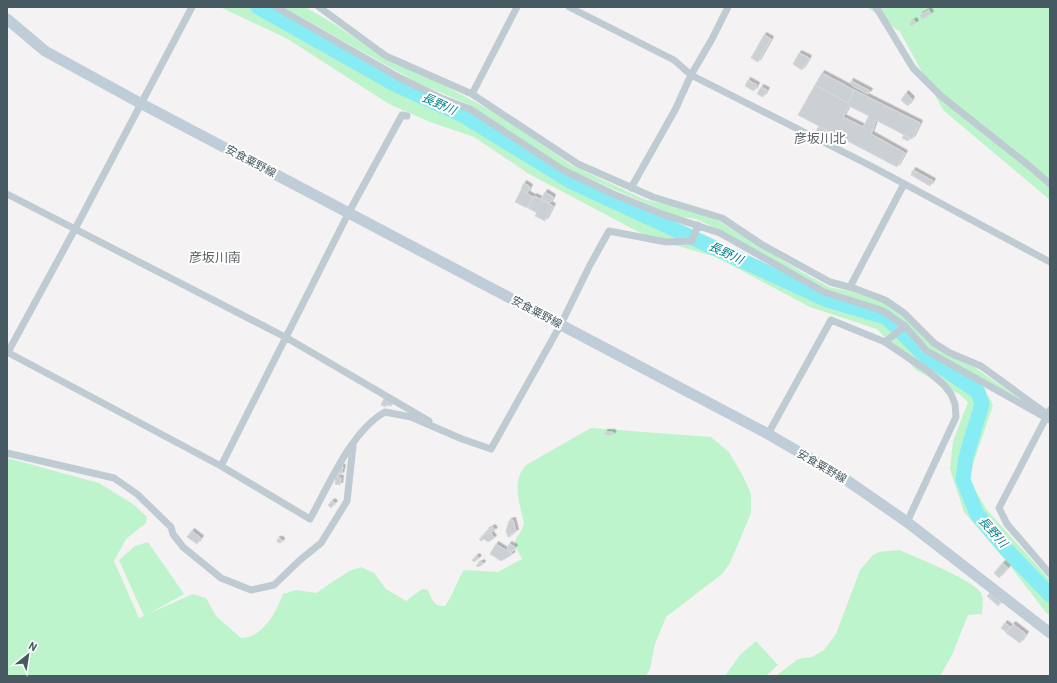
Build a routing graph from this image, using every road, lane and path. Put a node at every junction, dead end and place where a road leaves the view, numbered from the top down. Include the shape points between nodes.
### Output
1 (192, 7) edge
2 (276, 7) edge
3 (517, 7) edge
4 (569, 7) edge
5 (728, 7) edge
6 (876, 7) edge
7 (322, 8) edge
8 (7, 20) edge
9 (691, 75) junction
10 (472, 94) junction
11 (140, 103) junction
12 (407, 116) dead end
13 (904, 184) junction
14 (1050, 184) edge
15 (632, 188) junction
16 (7, 194) edge
17 (349, 212) junction
18 (698, 226) junction
19 (75, 230) junction
20 (1050, 262) edge
21 (852, 283) dead end
22 (561, 324) junction
23 (904, 327) junction
24 (287, 338) junction
25 (885, 342) junction
26 (7, 352) edge
27 (1048, 416) edge
28 (768, 434) junction
29 (462, 439) junction
30 (353, 442) junction
31 (7, 453) edge
32 (220, 466) junction
33 (908, 522) junction
34 (1050, 574) edge
35 (1050, 633) edge

1 - 11 street
2 - 18 street via 400,78 470,109 563,170 641,206
3 - 10 street
4 - 9 street via 674,60
5 - 9 street
6 - 14 street via 913,68 941,96
7 - 10 street via 386,56
8 - 11 main road, 安食粟野線 via 45,51
9 - 13 street
9 - 15 street via 675,110
10 - 15 street via 578,164
11 - 17 main road, 安食粟野線
11 - 19 street
12 - 17 street via 402,115
13 - 20 street
13 - 21 street
15 - 27 street via 722,218 761,244 830,282 885,300 904,313 934,343 981,366
16 - 19 street
17 - 22 main road, 安食粟野線
17 - 24 street
18 - 22 street via 692,241 666,242 609,231
18 - 23 street via 720,233 824,292 881,310
19 - 24 street
19 - 26 street
22 - 28 main road, 安食粟野線
22 - 29 street via 491,449
23 - 25 street
23 - 27 street via 927,351
24 - 29 street
24 - 32 street
25 - 28 street via 831,320
25 - 33 street via 944,384 955,404 956,416
26 - 32 street
27 - 34 street via 1000,508 1007,524
28 - 33 main road, 安食粟野線 via 842,477
29 - 30 street via 411,417 385,412 375,418
30 - 31 street via 347,501 321,543 274,585 251,590 221,578 183,547 171,527 137,494 114,478
30 - 32 street via 310,519
33 - 35 main road, 安食粟野線

